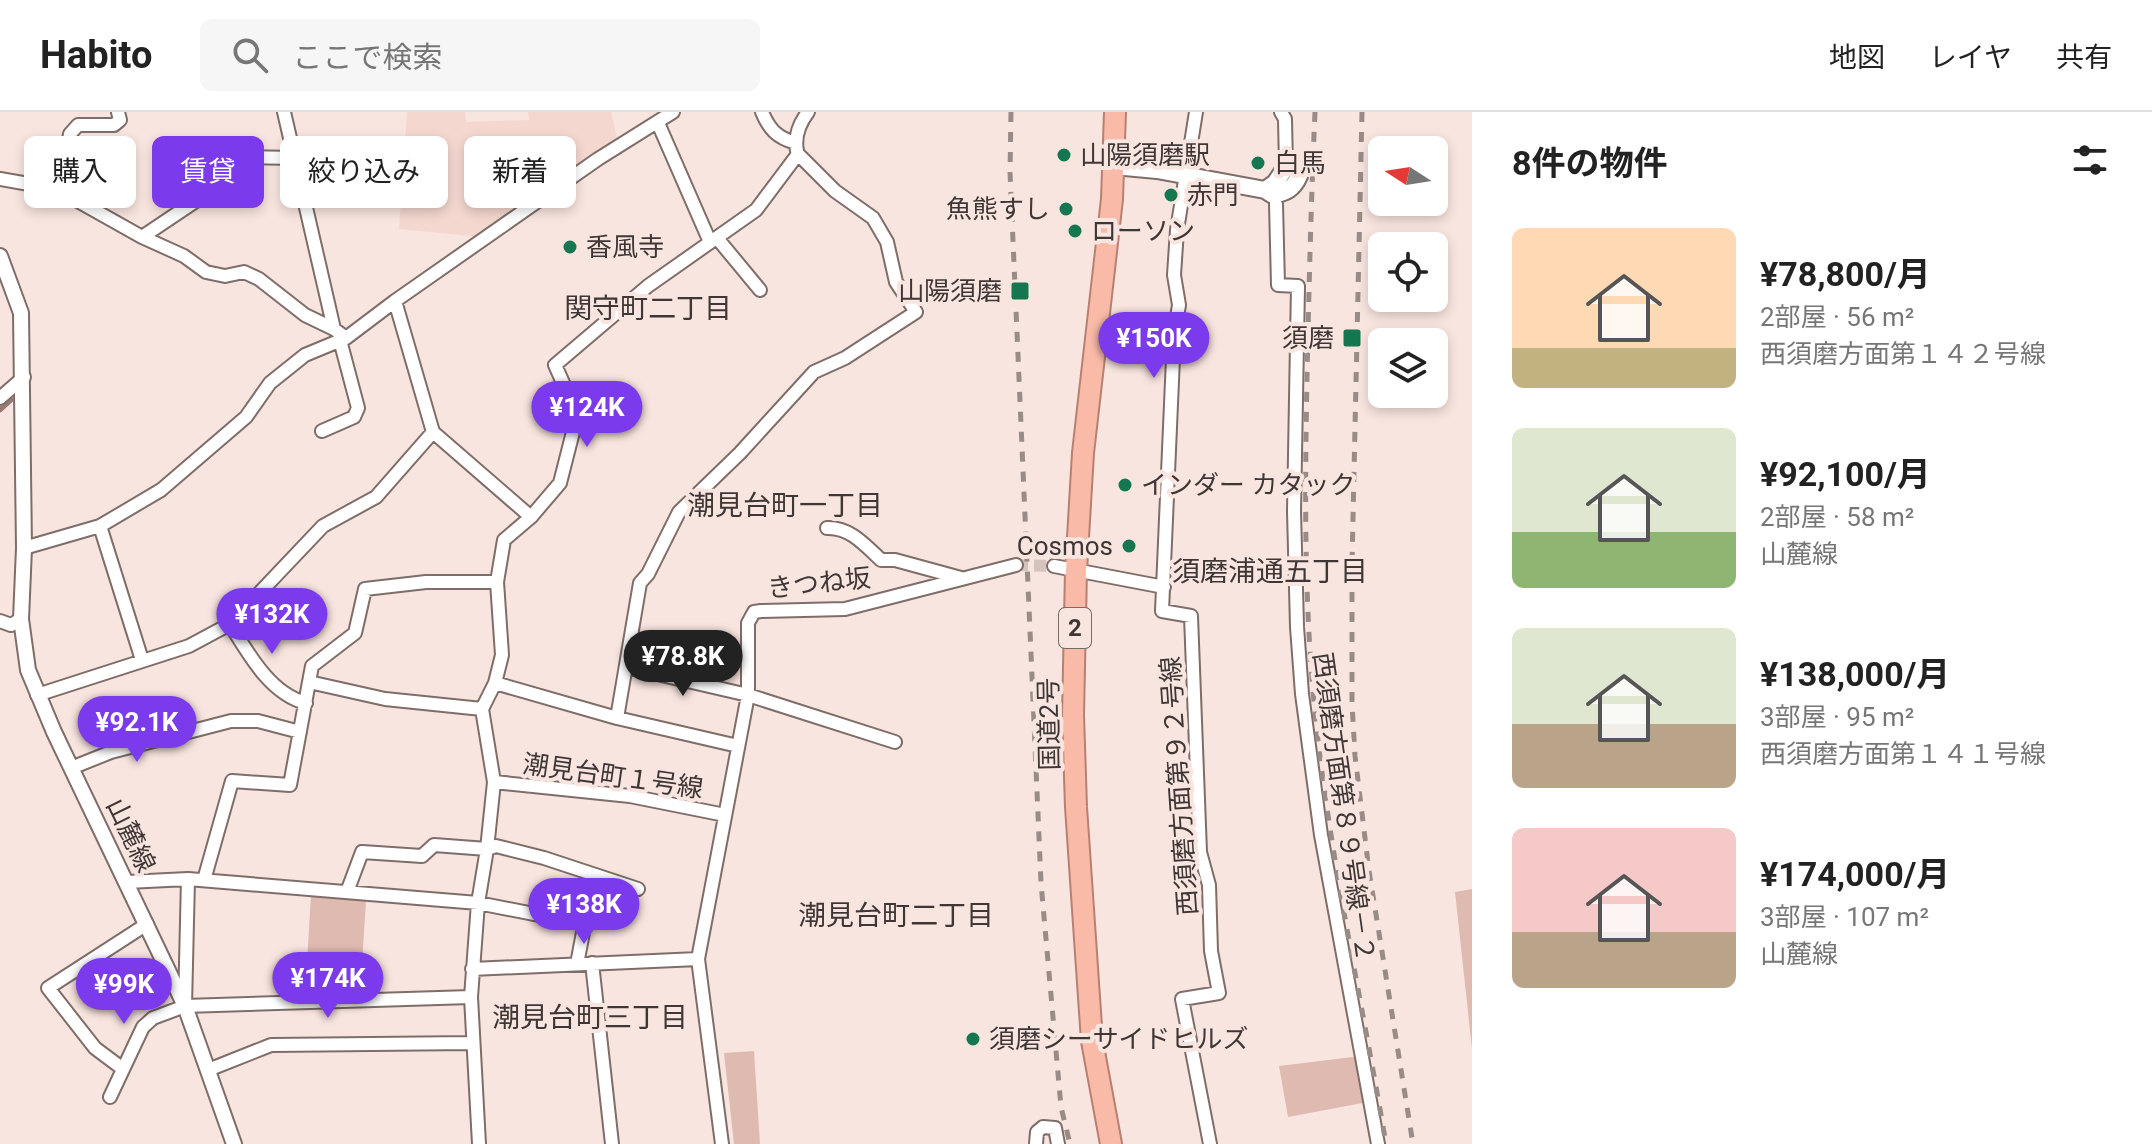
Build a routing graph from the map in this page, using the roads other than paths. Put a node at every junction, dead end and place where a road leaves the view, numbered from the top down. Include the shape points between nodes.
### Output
1 (118, 112) edge
2 (284, 112) edge
3 (673, 112) edge
4 (762, 112) edge
5 (808, 112) edge
6 (1115, 112) edge
7 (1196, 112) edge
8 (1281, 112) edge
9 (658, 123) junction
10 (70, 136) edge
11 (290, 136) edge
12 (797, 149) junction
13 (280, 158) edge
14 (1114, 166) junction
15 (1286, 167) joint
16 (1184, 176) junction
17 (0, 179) edge
18 (24, 184) edge
19 (1276, 204) dead end
20 (89, 208) edge
21 (305, 208) edge
22 (142, 237) junction
23 (714, 240) junction
24 (0, 258) edge
25 (760, 290) dead end
26 (395, 301) junction
27 (340, 336) junction
28 (24, 377) junction
29 (0, 398) edge
30 (322, 431) dead end
31 (433, 432) junction
32 (531, 517) junction
33 (100, 526) junction
34 (827, 528) dead end
35 (24, 548) junction
36 (1016, 565) tunnel mouth
37 (1054, 566) tunnel mouth
38 (1076, 571) junction
39 (964, 579) junction
40 (497, 582) junction
41 (1164, 587) junction
42 (21, 619) junction
43 (0, 621) edge
44 (230, 624) junction
45 (142, 660) junction
46 (627, 667) junction
47 (309, 682) junction
48 (495, 683) junction
49 (37, 695) junction
50 (748, 695) junction
51 (306, 703) junction
52 (482, 709) junction
53 (617, 718) junction
54 (300, 732) junction
55 (895, 742) dead end
56 (738, 746) junction
57 (71, 768) junction
58 (494, 782) junction
59 (725, 815) junction
60 (487, 849) junction
61 (594, 875) junction
62 (188, 879) junction
63 (204, 880) junction
64 (127, 882) junction
65 (638, 889) dead end
66 (347, 892) junction
67 (478, 903) junction
68 (147, 924) junction
69 (585, 924) junction
70 (698, 959) junction
71 (592, 963) junction
72 (577, 964) junction
73 (472, 969) junction
74 (471, 997) junction
75 (185, 1006) junction
76 (472, 1043) junction
77 (123, 1069) junction
78 (208, 1070) junction
79 (110, 1097) dead end
80 (234, 1144) edge
81 (479, 1144) edge
82 (612, 1144) edge
83 (722, 1144) edge
84 (1036, 1144) edge
85 (1058, 1144) edge
86 (1111, 1144) edge
87 (1210, 1144) edge
88 (1378, 1144) edge

1 - 10 street via 120,120 114,125 78,125
2 - 11 street
3 - 9 street
4 - 12 street via 780,139
5 - 12 street via 800,122
6 - 14 highway, 国道2号 / 2
7 - 16 street, 西須磨方面第９２号線
8 - 15 street
9 - 23 street
9 - 26 street
12 - 23 street via 756,210
12 - 46 street via 835,191 873,218 887,242 896,282 916,312 814,372 679,512 640,583
13 - 22 street via 238,157 233,176
14 - 16 main road
14 - 38 highway, 国道2号 / 2 via 1083,453
15 - 16 main road via 1294,167 1299,176 1287,192 1273,195
16 - 41 street, 西須磨方面第９２号線 via 1174,275 1179,305
17 - 18 street
19 - 88 street, 西須磨方面第８９号線－２ via 1278,285 1298,286 1295,566 1307,738
20 - 22 street
21 - 27 street
22 - 27 street via 206,272 244,272 259,279
23 - 25 street
23 - 32 street via 648,286 555,365 568,394 574,428 560,483
24 - 28 street, 山麓線 via 21,313
26 - 27 street
26 - 31 street
27 - 30 street via 358,408 354,417
27 - 33 street via 270,383 246,417 161,490
28 - 29 street
28 - 35 street, 山麓線
31 - 32 street
31 - 44 street via 376,497 323,526
32 - 40 street via 504,540
33 - 35 street
33 - 45 street
34 - 39 street via 840,527 854,535 881,560
35 - 42 street, 山麓線
36 - 39 street, きつね坂
37 - 38 street
38 - 41 street
38 - 86 highway, 国道2号 / 2 via 1073,715 1081,891 1092,1041
39 - 50 street, きつね坂 via 845,609 754,612 748,623
40 - 47 street via 365,589 355,633 312,666
40 - 48 street via 502,655
41 - 87 street, 西須磨方面第９２号線 via 1162,611 1191,616 1200,852 1209,885 1211,951 1219,993 1182,999
42 - 43 street via 11,625
42 - 49 street, 山麓線
44 - 45 street via 189,646
44 - 51 street via 271,682
45 - 49 street
46 - 50 street
46 - 53 street
47 - 51 street
47 - 52 street via 385,699
48 - 52 street
48 - 53 street
49 - 57 street, 山麓線
50 - 55 street
50 - 56 street
51 - 54 street
52 - 58 street
53 - 56 street
54 - 57 street via 258,721 231,721 111,752
54 - 63 street via 290,785 232,781
56 - 59 street
57 - 64 street, 山麓線
58 - 59 street, 潮見台町１号線 via 630,796
58 - 60 street
59 - 70 street
60 - 61 street via 496,846
60 - 66 street via 434,845 422,856 362,852
60 - 67 street
61 - 65 street
61 - 69 street
62 - 63 street
62 - 64 street
62 - 75 street
63 - 66 street
64 - 68 street, 山麓線
66 - 67 street
67 - 69 street
67 - 73 street
68 - 75 street, 山麓線
68 - 77 street via 48,988 95,1048
69 - 72 street
70 - 71 street
70 - 83 street
71 - 72 street
71 - 82 street
72 - 73 street
73 - 74 street
74 - 75 street
74 - 76 street
75 - 77 street via 143,1027
75 - 78 street, 山麓線
76 - 78 street via 271,1045
76 - 81 street
77 - 79 street
78 - 80 street, 山麓線
84 - 85 street via 1043,1127 1055,1128

